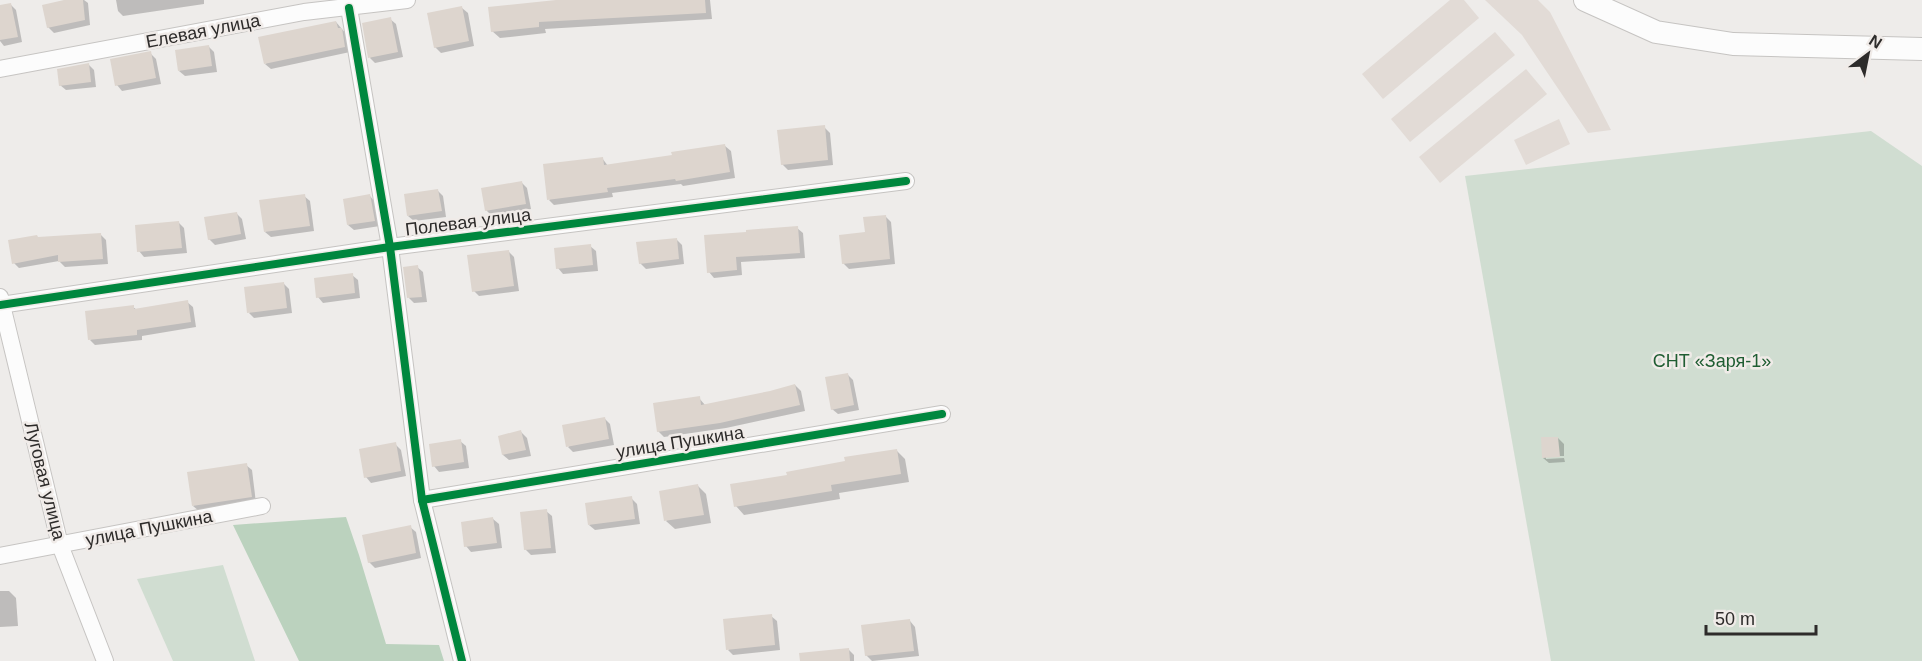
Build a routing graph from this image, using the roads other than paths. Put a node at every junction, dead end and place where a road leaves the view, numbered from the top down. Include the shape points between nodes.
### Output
1 (407, 0) edge
2 (1585, 0) edge
3 (303, 6) edge
4 (349, 8) junction
5 (1922, 50) edge
6 (0, 69) edge
7 (906, 181) dead end
8 (390, 248) junction
9 (1, 302) edge
10 (942, 414) dead end
11 (422, 500) junction
12 (262, 506) dead end
13 (60, 545) junction
14 (0, 556) edge
15 (105, 661) edge
16 (462, 661) edge

1 - 4 street, Елевая улица
2 - 5 street via 1656,32 1733,44
3 - 4 street, Елевая улица
3 - 6 street, Елевая улица
4 - 8 street
7 - 8 street, Полевая улица
8 - 9 street, Полевая улица
8 - 11 street
9 - 13 street, Луговая улица
10 - 11 street, улица Пушкина
11 - 16 street
12 - 13 street, улица Пушкина
13 - 14 street, улица Пушкина
13 - 15 street, Луговая улица

